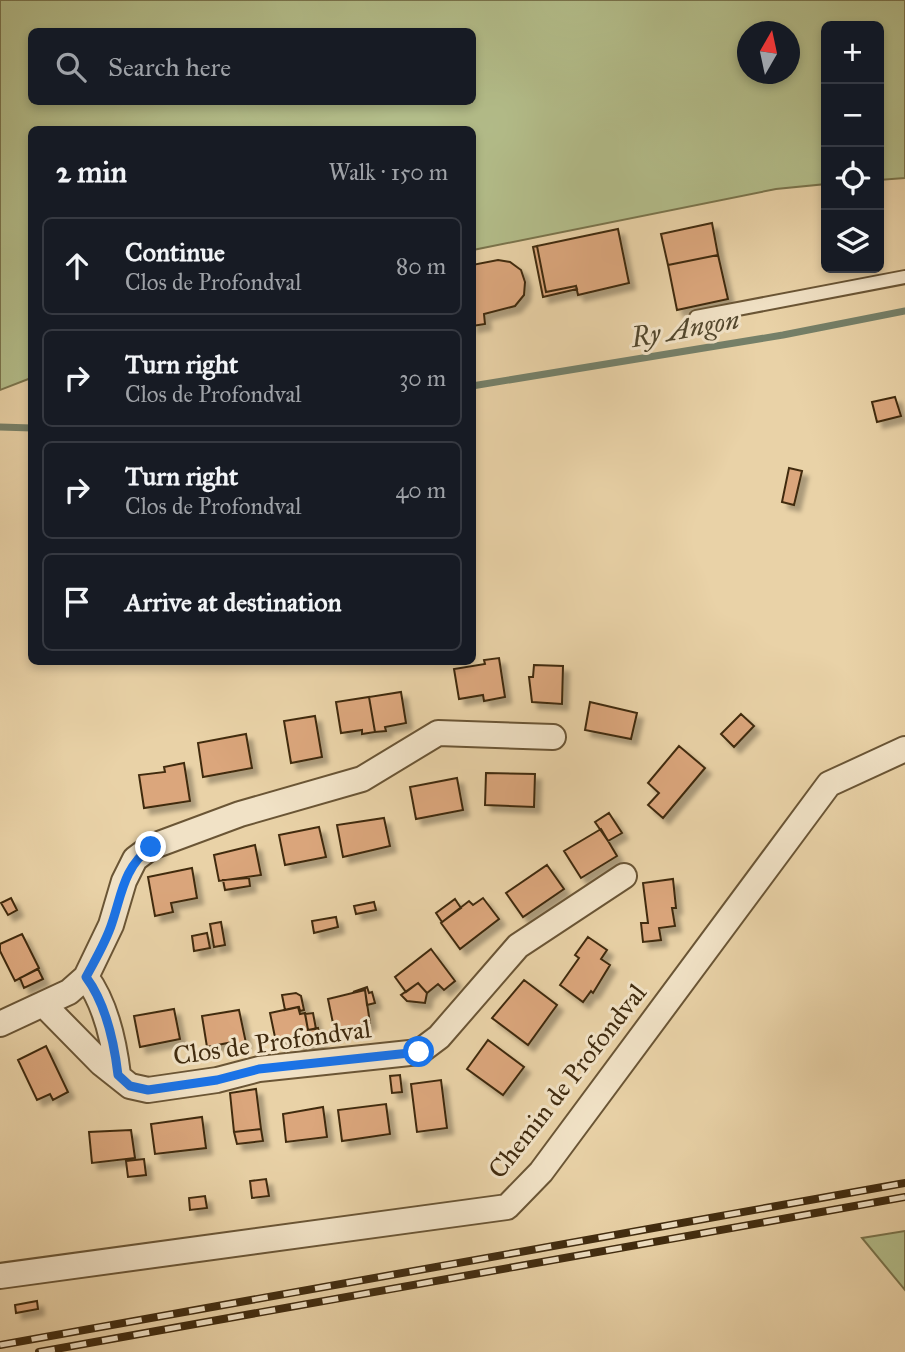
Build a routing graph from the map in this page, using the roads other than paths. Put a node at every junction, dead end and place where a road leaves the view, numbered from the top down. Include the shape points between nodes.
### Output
1 (905, 277) edge
2 (696, 317) dead end
3 (553, 737) dead end
4 (905, 750) edge
5 (624, 876) dead end
6 (86, 977) junction
7 (43, 1004) junction
8 (0, 1024) edge
9 (118, 1075) junction
10 (0, 1276) edge

1 - 2 lane
3 - 6 street via 438,733 362,779 240,814 151,847 135,859
4 - 10 street, Chemin de Profondval via 830,784 541,1172 506,1207
5 - 9 street, Clos de Profondval via 518,946 439,1037 419,1052 259,1069 148,1090 130,1086
6 - 7 street via 69,992
6 - 9 street via 99,995
7 - 8 street
7 - 9 street, Clos de Profondval

